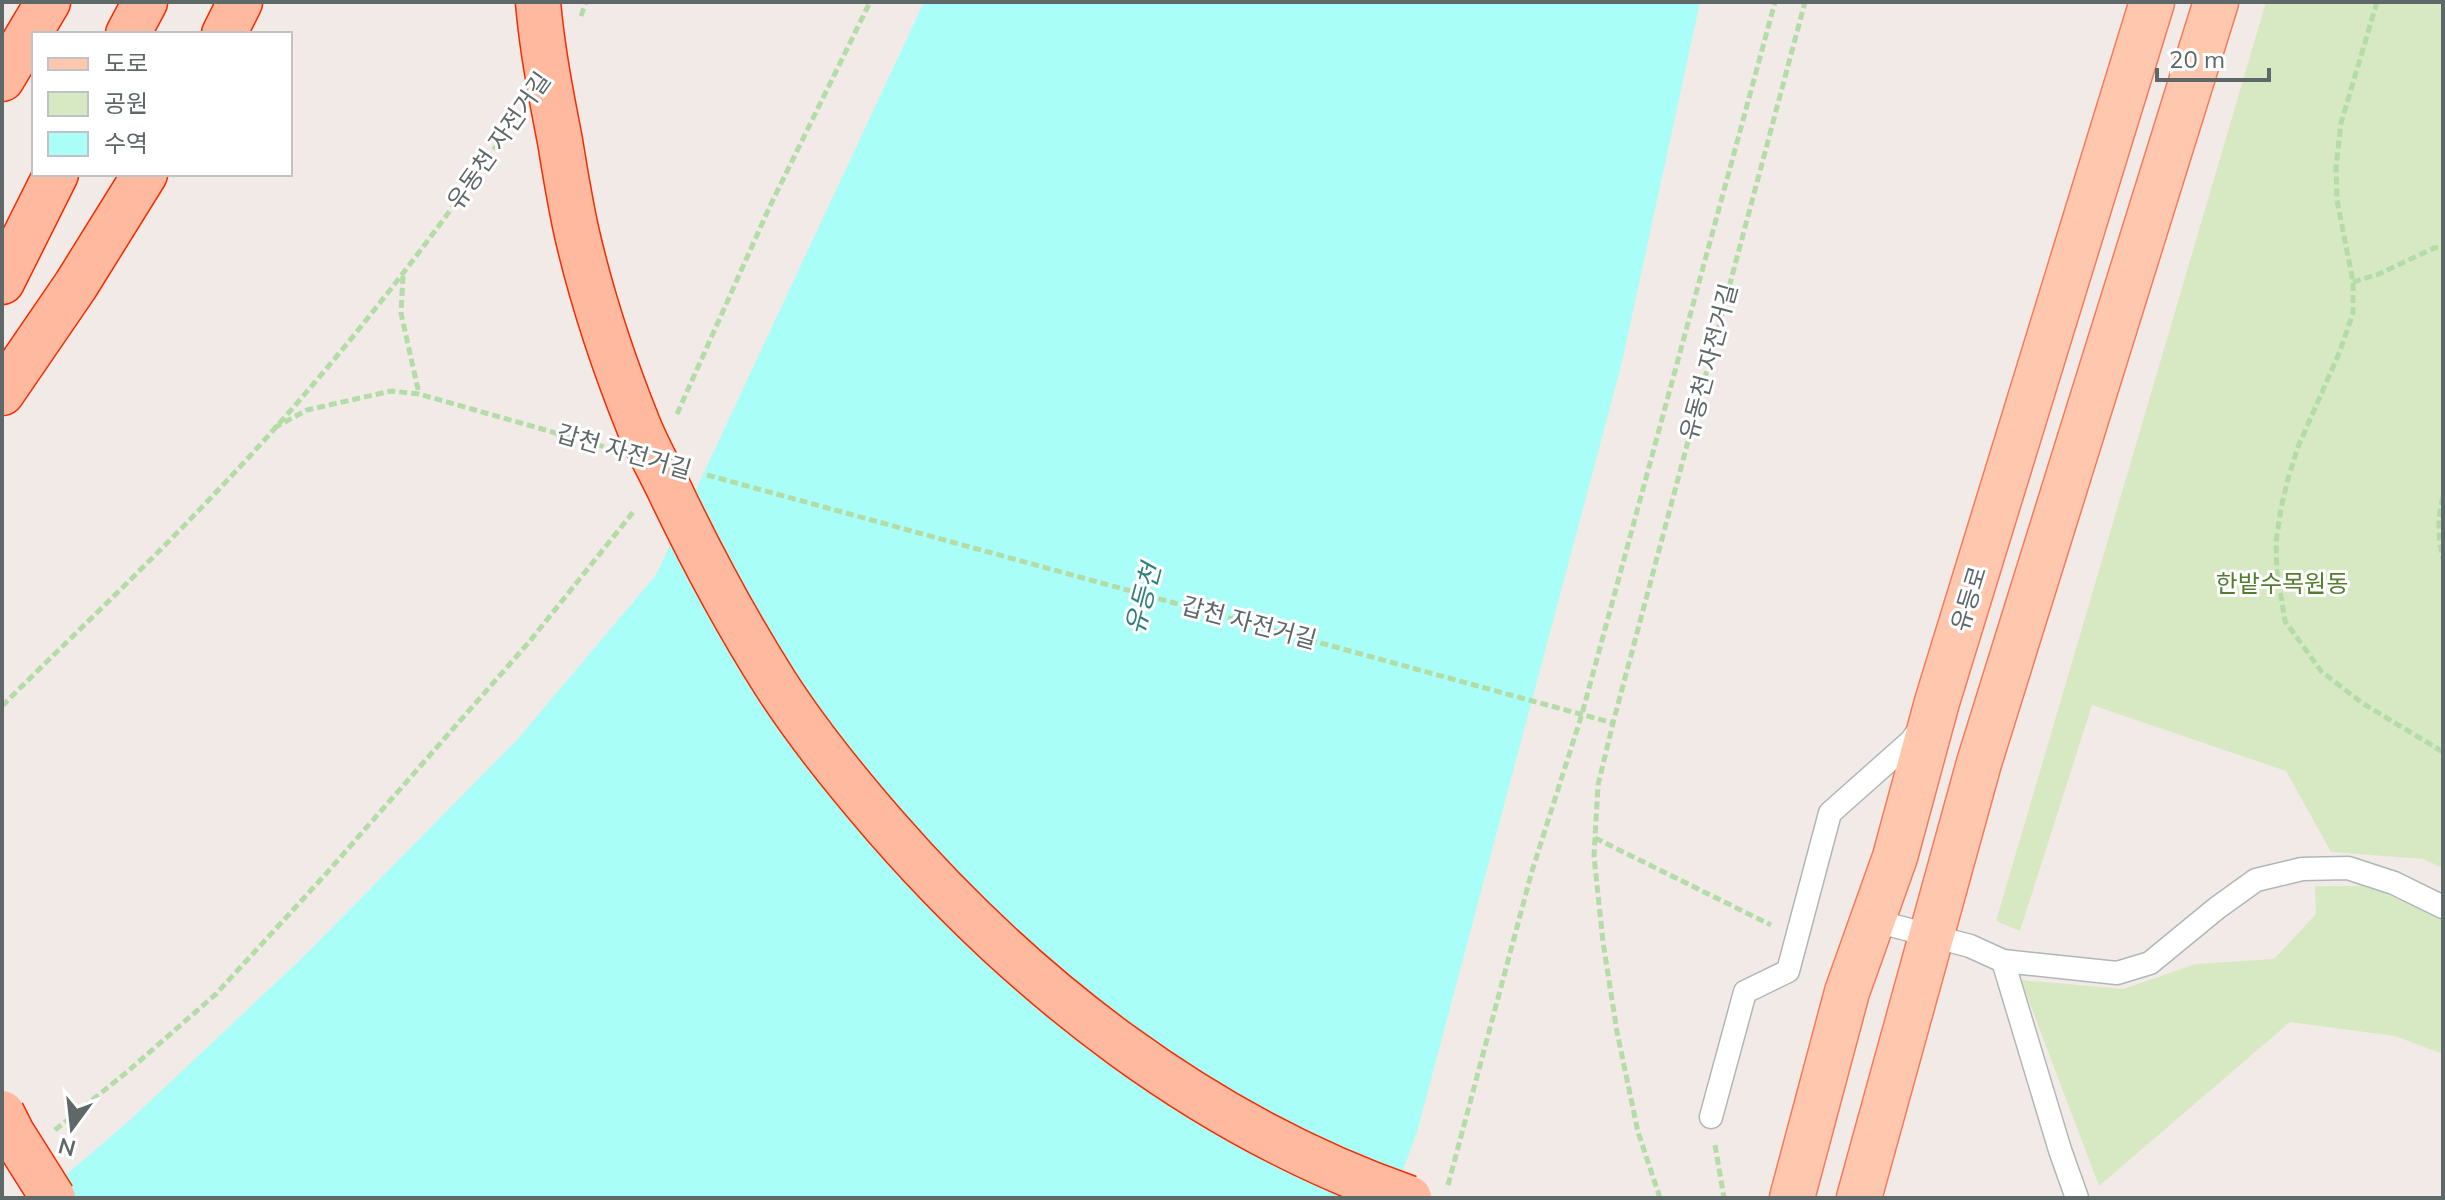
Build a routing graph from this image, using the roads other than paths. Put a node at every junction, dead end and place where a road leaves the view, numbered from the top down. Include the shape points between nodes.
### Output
1 (48, 2) edge
2 (145, 2) edge
3 (240, 2) edge
4 (538, 2) edge
5 (2152, 2) edge
6 (2216, 2) edge
7 (129, 32) edge
8 (225, 32) edge
9 (2, 79) edge
10 (55, 176) edge
11 (144, 176) edge
12 (2, 282) edge
13 (2, 393) edge
14 (1937, 702) junction
15 (2443, 907) edge
16 (1872, 920) junction
17 (1936, 920) junction
18 (2003, 961) junction
19 (2, 1113) edge
20 (1711, 1117) road end
21 (53, 1198) edge
22 (1409, 1198) edge
23 (1792, 1198) edge
24 (1859, 1198) edge
25 (2077, 1198) edge

1 - 9 highway
2 - 7 highway
3 - 8 highway
4 - 22 highway, bridge via 577,234 605,333 640,429 707,569 785,698 847,782 932,880 1020,964 1116,1043 1289,1147
5 - 14 main road, 유등로
6 - 17 main road via 1983,748
10 - 12 highway
11 - 13 highway
14 - 16 main road, 유등로 via 1895,857
14 - 20 lane via 1911,741 1830,813 1788,971 1745,992
15 - 18 lane via 2348,868 2302,869 2256,880 2150,963 2128,970
16 - 17 lane
16 - 23 main road, 유등로 via 1847,992
17 - 18 lane via 1970,946
17 - 24 main road
18 - 25 lane
19 - 21 highway, bridge

